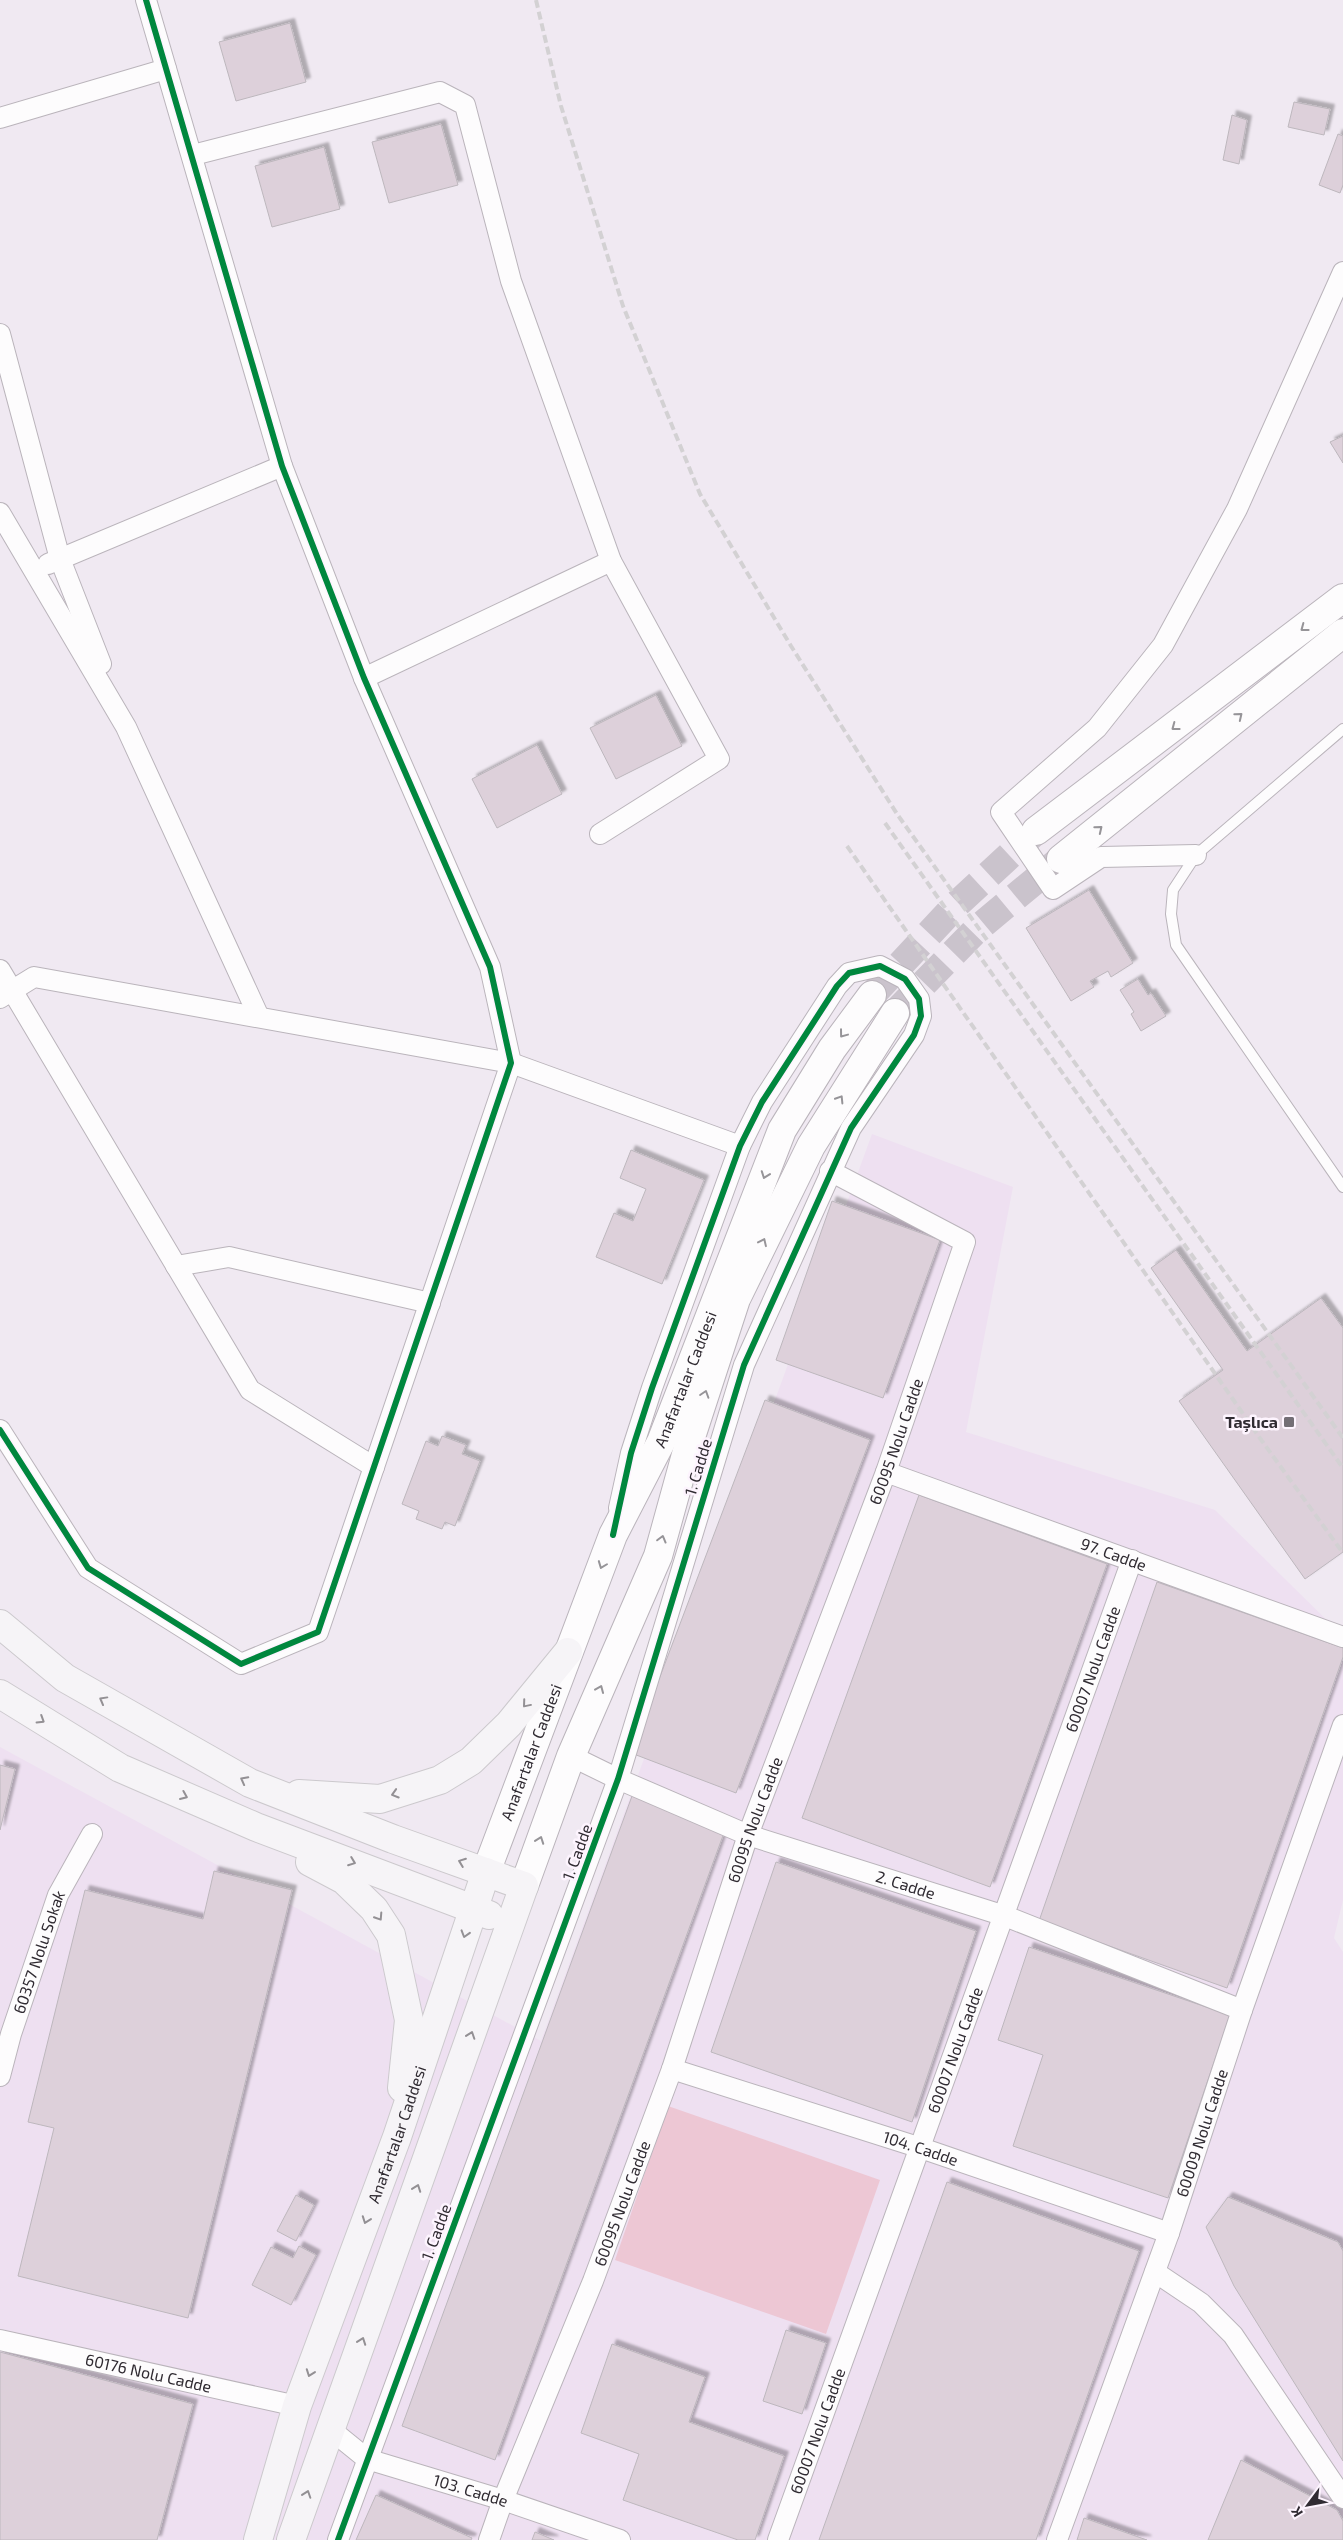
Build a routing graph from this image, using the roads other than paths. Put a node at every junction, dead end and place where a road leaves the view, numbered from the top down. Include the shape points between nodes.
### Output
1 (146, 0) edge
2 (166, 69) junction
3 (0, 118) edge
4 (193, 155) junction
5 (1343, 272) edge
6 (0, 334) edge
7 (282, 466) junction
8 (0, 513) edge
9 (60, 559) junction
10 (611, 561) junction
11 (35, 569) junction
12 (1343, 598) edge
13 (1343, 633) edge
14 (364, 678) junction
15 (126, 727) junction
16 (1343, 729) edge
17 (1036, 831) tunnel mouth
18 (600, 834) dead end
19 (1196, 855) junction
20 (1061, 860) tunnel mouth
21 (0, 970) edge
22 (6, 994) edge
23 (872, 995) tunnel mouth
24 (895, 1013) tunnel mouth
25 (259, 1017) junction
26 (511, 1063) junction
27 (740, 1146) junction
28 (830, 1171) junction
29 (1343, 1187) edge
30 (176, 1266) junction
31 (430, 1303) junction
32 (0, 1430) edge
33 (374, 1467) junction
34 (886, 1472) junction
35 (613, 1535) junction
36 (1132, 1560) junction
37 (0, 1624) edge
38 (1343, 1637) edge
39 (568, 1652) junction
40 (0, 1694) edge
41 (1343, 1725) edge
42 (571, 1756) junction
43 (618, 1779) junction
44 (276, 1793) junction
45 (256, 1827) junction
46 (92, 1834) dead end
47 (748, 1836) junction
48 (486, 1872) junction
49 (524, 1886) junction
50 (473, 1909) junction
51 (1004, 1916) junction
52 (509, 1922) junction
53 (1242, 2010) junction
54 (6, 2032) edge
55 (672, 2069) junction
56 (0, 2076) edge
57 (397, 2137) junction
58 (922, 2148) junction
59 (1169, 2234) junction
60 (1154, 2272) junction
61 (0, 2340) edge
62 (298, 2406) junction
63 (330, 2429) junction
64 (367, 2459) junction
65 (1343, 2498) edge
66 (503, 2500) junction
67 (258, 2540) edge
68 (291, 2540) edge
69 (338, 2540) edge
70 (489, 2540) edge
71 (620, 2540) edge
72 (778, 2540) edge
73 (1056, 2540) edge

1 - 2 street
2 - 3 street
2 - 4 street
4 - 7 street
4 - 10 street via 440,92 465,105 511,281
5 - 19 street via 1237,509 1163,645 1097,728 1001,812 1053,889 1101,857
6 - 9 street
7 - 9 street
7 - 14 street
8 - 11 street
9 - 11 street
9 - 15 street
10 - 14 street
10 - 18 street via 719,759
11 - 15 street
12 -> 17 main road
20 -> 13 main road
14 - 26 street via 490,967
15 - 25 street
16 - 19 lane
19 - 29 lane via 1173,890 1171,914 1176,945
21 - 22 street
22 - 25 street via 34,977
22 - 30 street
23 -> 35 main road, Anafartalar Caddesi via 832,1049 782,1130 660,1442
42 -> 24 main road, Anafartalar Caddesi via 658,1556 690,1440 736,1300 811,1146
25 - 26 street
26 - 27 street
26 - 31 street
27 - 28 street, 1. Cadde via 762,1102 837,986 849,972 880,966 905,979 919,999 920,1016 914,1035 851,1128
27 - 35 street, 1. Cadde via 652,1388 631,1453
28 - 34 street, 60095 Nolu Cadde via 965,1242
28 - 43 street, 1. Cadde via 744,1365
30 - 31 street via 229,1257
30 - 33 street via 250,1390
31 - 33 street
32 - 33 street via 88,1568 241,1664 318,1632
34 - 36 street, 97. Cadde
34 - 47 street, 60095 Nolu Cadde
35 -> 39 main road, Anafartalar Caddesi
36 - 38 street, 97. Cadde
36 - 51 street, 60007 Nolu Cadde
44 -> 37 main road via 250,1783 65,1678
39 -> 44 main road via 509,1724 471,1761 440,1780 380,1799
39 - 48 main road, Anafartalar Caddesi
40 -> 45 main road via 120,1768
41 - 53 street, 60009 Nolu Cadde
42 - 43 street, 2. Cadde
49 -> 42 main road, Anafartalar Caddesi
43 - 47 street, 2. Cadde
43 - 64 street, 1. Cadde
48 -> 44 main road
45 -> 50 main road
45 -> 57 main road via 344,1880 374,1909 391,1935 410,2020
46 - 54 street, 60357 Nolu Sokak via 58,1895
47 - 51 street, 2. Cadde
47 - 55 street, 60095 Nolu Cadde
48 - 49 main road
48 - 50 main road, Anafartalar Caddesi
49 - 52 main road, Anafartalar Caddesi
50 - 52 main road
50 -> 57 main road, Anafartalar Caddesi
51 - 53 street, 2. Cadde
51 - 58 street, 60007 Nolu Cadde
63 -> 52 main road, Anafartalar Caddesi
53 - 59 street, 60009 Nolu Cadde
54 - 56 street, 60357 Nolu Sokak
55 - 58 street, 104. Cadde
55 - 66 street, 60095 Nolu Cadde via 594,2282
57 -> 62 main road, Anafartalar Caddesi
58 - 59 street, 104. Cadde
58 - 72 street, 60007 Nolu Cadde
59 - 60 street, 60009 Nolu Cadde
60 - 65 street via 1202,2303 1233,2335
60 - 73 street, 60009 Nolu Cadde
61 - 62 street, 60176 Nolu Cadde
62 - 67 main road, Anafartalar Caddesi
63 - 64 street, 103. Cadde
68 -> 63 main road, Anafartalar Caddesi
64 - 66 street, 103. Cadde
64 - 69 street, 1. Cadde
66 - 70 street, 60095 Nolu Cadde
66 - 71 street, 103. Cadde

